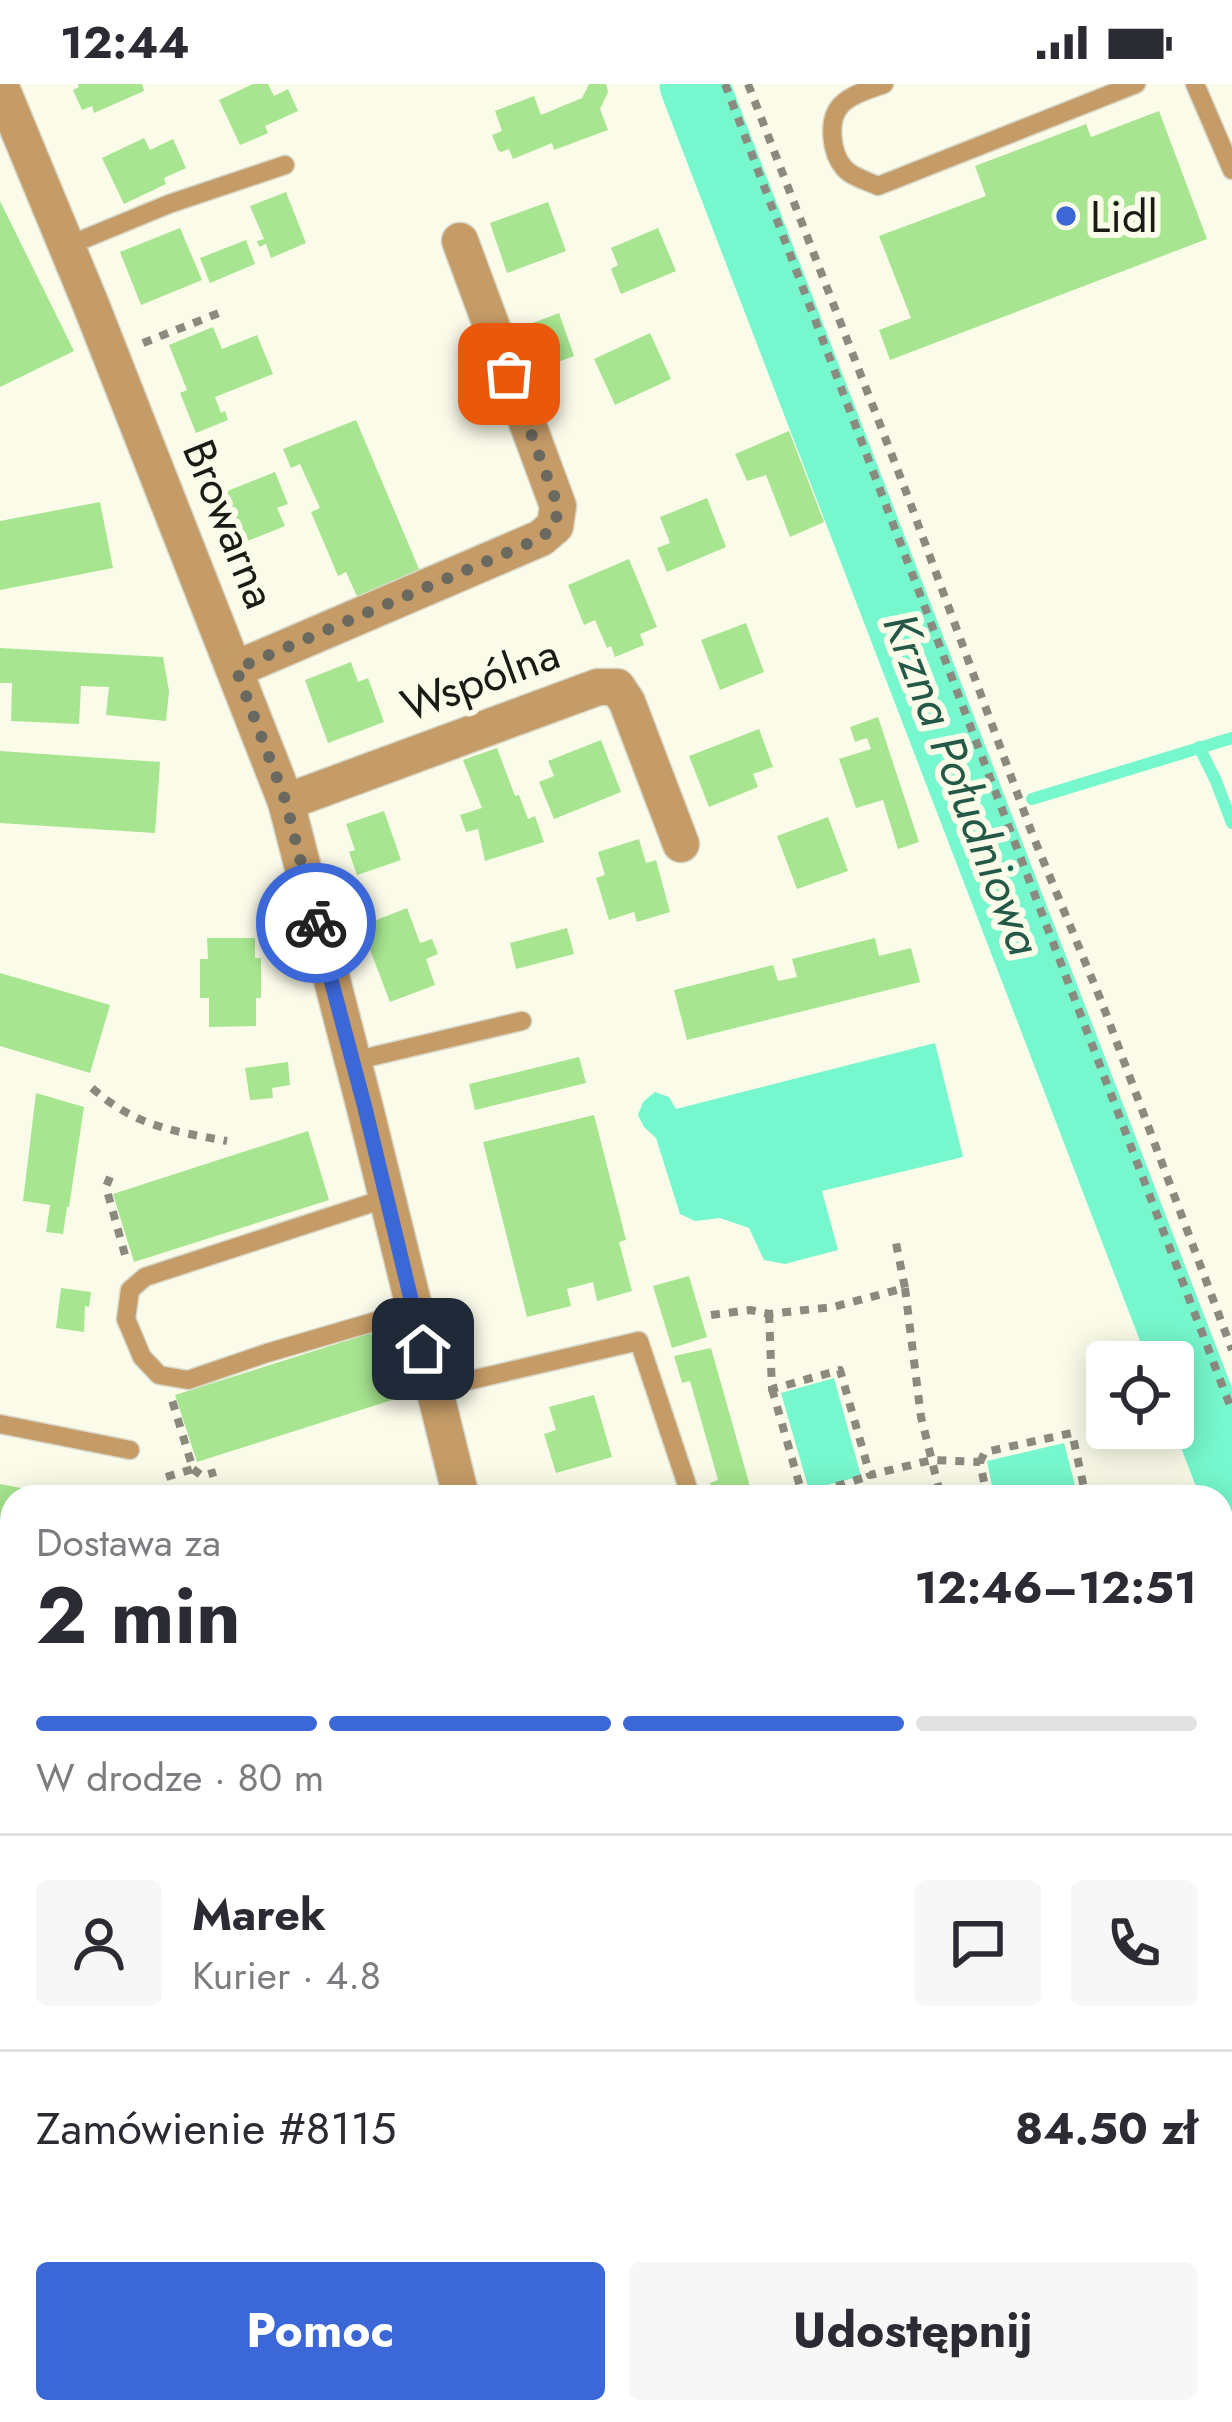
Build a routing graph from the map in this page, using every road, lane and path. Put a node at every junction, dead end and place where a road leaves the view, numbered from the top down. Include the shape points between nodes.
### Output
1 (725, 84) edge
2 (748, 84) edge
3 (884, 84) edge
4 (1136, 84) edge
5 (1195, 84) edge
6 (0, 85) edge
7 (285, 165) dead end
8 (1232, 170) edge
9 (460, 241) dead end
10 (67, 246) junction
11 (219, 313) dead end
12 (136, 346) dead end
13 (236, 669) junction
14 (286, 802) junction
15 (681, 844) dead end
16 (522, 1021) dead end
17 (352, 1061) junction
18 (92, 1088) dead end
19 (227, 1141) dead end
20 (110, 1177) dead end
21 (387, 1198) junction
22 (896, 1244) dead end
23 (134, 1287) junction
24 (905, 1288) junction
25 (414, 1310) junction
26 (769, 1314) junction
27 (711, 1315) dead end
28 (1232, 1350) edge
29 (164, 1376) junction
30 (432, 1389) junction
31 (772, 1389) junction
32 (1232, 1411) edge
33 (0, 1424) edge
34 (130, 1450) dead end
35 (932, 1460) junction
36 (980, 1462) junction
37 (194, 1468) junction
38 (215, 1472) dead end
39 (870, 1475) junction
40 (166, 1477) dead end
41 (458, 1485) edge
42 (687, 1485) edge
43 (799, 1485) edge
44 (839, 1485) edge
45 (938, 1485) edge
46 (985, 1485) edge
47 (1083, 1485) edge

1 - 32 path
2 - 28 path
3 - 4 lane via 841,106 832,121 843,168 878,186
5 - 8 lane
6 - 10 street, Browarna
7 - 10 lane
9 - 13 street via 558,506 555,526
10 - 13 street, Browarna
11 - 12 path
13 - 14 street, Browarna
14 - 15 street, Wspólna via 598,687 617,687
14 - 17 street, Browarna
16 - 17 lane
17 - 21 street, Browarna
18 - 19 path via 142,1122
20 - 23 path via 106,1187
21 - 23 lane
21 - 25 street, Browarna
22 - 24 path
23 - 29 lane via 127,1319 142,1357
24 - 26 path
24 - 35 path
25 - 29 lane via 188,1380
25 - 30 street, Browarna
26 - 27 path
26 - 31 path
29 - 37 path
30 - 41 street, Browarna
30 - 42 lane via 639,1341
31 - 39 path via 840,1370
31 - 43 path
33 - 34 lane
35 - 36 path
35 - 39 path
35 - 45 path
36 - 46 path
36 - 47 path via 985,1452 1072,1433
37 - 38 path via 202,1476
37 - 40 path
39 - 44 path

